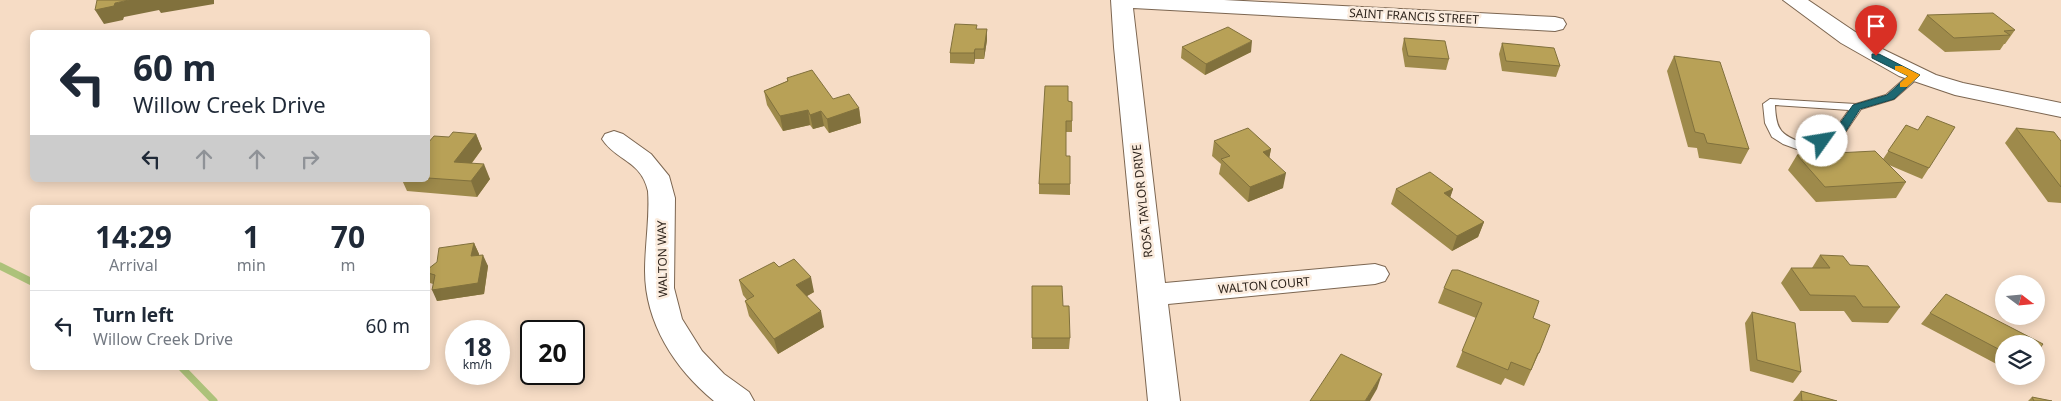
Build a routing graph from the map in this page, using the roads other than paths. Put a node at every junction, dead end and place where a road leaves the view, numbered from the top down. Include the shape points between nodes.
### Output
1 (1122, 0) edge
2 (1794, 0) edge
3 (1555, 24) dead end
4 (1915, 75) junction
5 (1857, 107) junction
6 (2061, 110) edge
7 (614, 140) dead end
8 (1375, 274) dead end
9 (1153, 295) junction
10 (738, 401) edge
11 (1164, 401) edge

1 - 3 street, SAINT FRANCIS STREET
1 - 9 street, ROSA TAYLOR DRIVE
2 - 4 street via 1864,49
4 - 5 lane via 1890,97
4 - 6 street via 1974,93
5 - 5 lane via 1774,101 1769,104 1770,125 1780,139 1806,148 1838,134
7 - 10 street, WALTON WAY via 646,160 657,176 662,198 662,302 670,327 704,374
8 - 9 street, WALTON COURT
9 - 11 street, ROSA TAYLOR DRIVE

